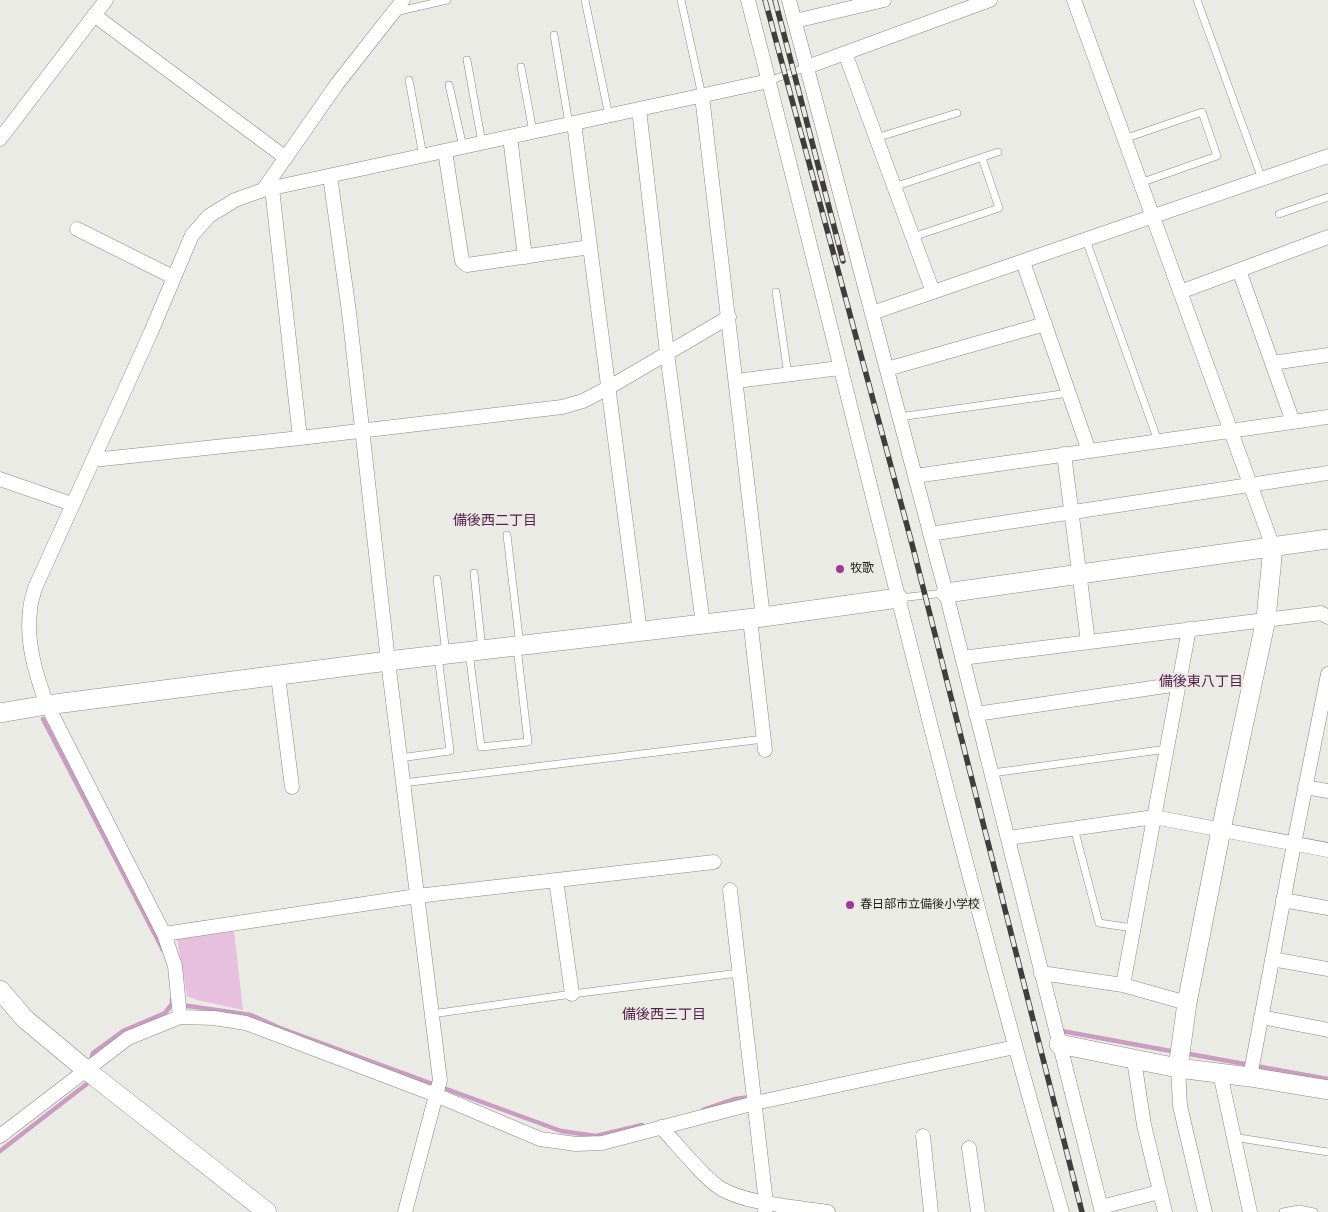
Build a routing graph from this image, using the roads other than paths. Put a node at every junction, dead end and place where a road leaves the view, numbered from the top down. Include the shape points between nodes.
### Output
1 (106, 0) edge
2 (403, 0) edge
3 (447, 0) edge
4 (585, 0) edge
5 (681, 0) edge
6 (748, 0) edge
7 (789, 0) edge
8 (884, 0) edge
9 (990, 0) edge
10 (1074, 0) edge
11 (1197, 0) edge
12 (393, 13) junction
13 (94, 15) junction
14 (795, 21) junction
15 (554, 35) dead end
16 (845, 53) junction
17 (467, 60) dead end
18 (521, 67) dead end
19 (807, 67) junction
20 (409, 80) dead end
21 (769, 81) junction
22 (449, 85) dead end
23 (702, 96) junction
24 (639, 109) junction
25 (957, 113) dead end
26 (609, 116) junction
27 (571, 124) junction
28 (533, 132) junction
29 (510, 137) junction
30 (876, 138) junction
31 (0, 139) edge
32 (1124, 139) junction
33 (482, 143) junction
34 (462, 147) junction
35 (445, 151) junction
36 (998, 152) dead end
37 (424, 156) junction
38 (1328, 156) edge
39 (286, 158) junction
40 (982, 158) junction
41 (330, 176) junction
42 (1262, 179) junction
43 (1140, 183) junction
44 (894, 187) junction
45 (267, 189) junction
46 (1328, 197) edge
47 (1279, 214) dead end
48 (1152, 217) junction
49 (77, 229) dead end
50 (913, 237) junction
51 (1328, 237) edge
52 (1086, 240) junction
53 (590, 247) junction
54 (525, 257) junction
55 (1023, 262) junction
56 (1239, 270) junction
57 (173, 277) junction
58 (776, 292) dead end
59 (933, 292) junction
60 (1180, 292) junction
61 (872, 313) junction
62 (729, 317) junction
63 (1045, 324) junction
64 (667, 353) junction
65 (1328, 355) edge
66 (1272, 363) junction
67 (840, 368) junction
68 (887, 369) junction
69 (788, 375) junction
70 (736, 381) junction
71 (608, 388) junction
72 (1069, 394) junction
73 (899, 417) junction
74 (1328, 417) edge
75 (1293, 422) junction
76 (362, 429) junction
77 (1230, 431) junction
78 (300, 438) junction
79 (1158, 441) junction
80 (1089, 451) junction
81 (1064, 454) junction
82 (94, 460) junction
83 (1328, 473) edge
84 (915, 476) junction
85 (0, 479) edge
86 (1250, 485) junction
87 (72, 504) junction
88 (1071, 513) junction
89 (930, 534) junction
90 (507, 535) dead end
91 (1328, 539) edge
92 (1273, 547) junction
93 (474, 573) dead end
94 (1079, 574) junction
95 (437, 579) dead end
96 (946, 593) junction
97 (898, 598) junction
98 (1328, 617) edge
99 (757, 618) junction
100 (1266, 619) junction
101 (702, 624) junction
102 (1190, 629) junction
103 (640, 632) junction
104 (1088, 642) junction
105 (519, 646) junction
106 (476, 651) junction
107 (442, 655) junction
108 (962, 658) junction
109 (388, 661) junction
110 (1328, 674) edge
111 (278, 676) junction
112 (1179, 684) junction
113 (47, 705) junction
114 (0, 713) edge
115 (976, 714) junction
116 (764, 744) joint
117 (1167, 749) junction
118 (400, 758) junction
119 (992, 773) junction
120 (403, 782) junction
121 (292, 787) dead end
122 (1305, 787) junction
123 (1328, 791) edge
124 (1154, 817) junction
125 (1074, 828) junction
126 (1221, 830) junction
127 (1008, 838) junction
128 (1294, 844) junction
129 (1328, 850) edge
130 (714, 862) dead end
131 (556, 880) junction
132 (730, 890) dead end
133 (417, 896) junction
134 (1283, 900) junction
135 (1328, 908) edge
136 (1133, 928) junction
137 (164, 934) junction
138 (1272, 959) junction
139 (1328, 969) edge
140 (1041, 973) junction
141 (739, 974) junction
142 (1122, 985) junction
143 (0, 990) edge
144 (572, 994) junction
145 (1187, 1003) junction
146 (432, 1014) junction
147 (1261, 1017) junction
148 (180, 1018) junction
149 (1328, 1030) edge
150 (1059, 1044) junction
151 (1015, 1047) junction
152 (1134, 1060) junction
153 (1178, 1068) junction
154 (85, 1069) junction
155 (1220, 1073) junction
156 (1250, 1077) junction
157 (1328, 1090) edge
158 (436, 1095) junction
159 (754, 1103) junction
160 (661, 1127) junction
161 (0, 1136) edge
162 (923, 1136) dead end
163 (1233, 1137) junction
164 (969, 1148) dead end
165 (1328, 1152) edge
166 (1159, 1192) junction
167 (766, 1207) edge
168 (1101, 1210) edge
169 (267, 1212) edge
170 (405, 1212) edge
171 (828, 1212) edge
172 (930, 1212) edge
173 (978, 1212) edge
174 (1062, 1212) edge
175 (1165, 1212) edge
176 (1205, 1212) edge
177 (1250, 1212) edge
178 (1283, 1212) edge
179 (1314, 1212) edge

1 - 13 street
2 - 12 street
3 - 12 lane
4 - 26 lane
5 - 23 lane
6 - 21 street
7 - 14 street
8 - 14 street
9 - 16 street
10 - 32 street
11 - 42 lane
12 - 39 street via 337,84
13 - 31 street
13 - 39 street
14 - 19 street
15 - 27 lane
16 - 19 street
16 - 30 street
17 - 33 lane
18 - 28 lane
19 - 21 lane
19 - 61 street
20 - 37 lane
21 - 23 street
21 - 67 street
22 - 34 lane
23 - 24 street
23 - 62 street
24 - 26 street
24 - 64 street
25 - 30 lane
26 - 27 street
27 - 28 street
27 - 53 street
28 - 29 street
29 - 33 street
29 - 54 street
30 - 44 street
32 - 43 street
32 - 43 lane via 1202,112 1217,156
33 - 34 street
34 - 35 street
35 - 37 street
35 - 54 street via 462,261 467,265
36 - 40 lane
37 - 41 street
38 - 42 street
39 - 45 street
40 - 44 lane
40 - 50 lane via 999,208
41 - 45 street
41 - 76 street
42 - 48 street
43 - 48 street
44 - 50 street
45 - 57 street via 235,200 210,216 192,235
45 - 78 street
46 - 47 lane
48 - 52 street
48 - 60 street
49 - 57 street
50 - 59 street
51 - 56 street
52 - 55 street
52 - 79 lane
53 - 54 street
53 - 71 street
55 - 59 street
55 - 63 street
56 - 60 street
56 - 66 street
57 - 82 street
58 - 69 lane
59 - 61 street
60 - 77 street
61 - 68 street
62 - 64 street
62 - 70 street
63 - 68 street
63 - 72 street
64 - 71 street
64 - 101 street
65 - 66 street
66 - 75 street
67 - 69 street
67 - 97 street
68 - 73 street
69 - 70 street
70 - 99 street
71 - 76 street via 562,407
71 - 103 street
72 - 73 lane
72 - 80 street
73 - 84 street
74 - 75 street
75 - 77 street
76 - 78 street
76 - 109 street
77 - 79 street
77 - 86 street
78 - 82 street
79 - 80 street
80 - 81 street
81 - 84 street
81 - 88 street
82 - 87 street
83 - 86 street
84 - 89 street
85 - 87 street
86 - 88 street
86 - 92 street
87 - 113 street via 35,588 30,610 35,670
88 - 89 street
88 - 94 street
89 - 96 street
90 - 105 lane
91 - 92 street
92 - 94 street
92 - 100 street
93 - 106 lane
94 - 96 street
94 - 104 street
95 - 107 lane
96 - 97 lane
96 - 108 street
97 - 99 street
97 - 151 street
98 - 100 street via 1321,613
99 - 101 street
99 - 116 street
100 - 102 street
100 - 126 street
101 - 103 street
102 - 104 street
102 - 112 street
103 - 105 street
104 - 108 street
105 - 106 street
105 - 106 lane via 528,742 481,747
106 - 107 street
107 - 109 street
107 - 118 lane via 450,751
108 - 115 street
109 - 111 street
109 - 118 street
110 - 122 street
111 - 113 street
111 - 121 street
112 - 115 street
112 - 117 street
113 - 114 street
113 - 137 street
115 - 119 street
116 - 120 lane
117 - 119 lane
117 - 124 street
118 - 120 street
119 - 127 street
120 - 133 street
122 - 123 street
122 - 128 street
124 - 125 street
124 - 126 street
124 - 136 street
125 - 127 street
125 - 136 lane via 1099,923
126 - 128 street
126 - 145 street
127 - 140 street
128 - 129 street
128 - 134 street
130 - 131 street
131 - 133 street
131 - 144 street
132 - 141 street
133 - 137 street
133 - 146 street
134 - 135 street
134 - 138 street
136 - 142 street
137 - 148 street via 175,966
138 - 139 street
138 - 147 street
140 - 142 street
140 - 150 street
141 - 144 lane
141 - 159 street
142 - 145 street
143 - 154 street via 25,1020
144 - 146 lane
145 - 153 street
146 - 158 street via 440,1080
147 - 149 street
147 - 156 street
148 - 154 street via 128,1038
148 - 158 street via 214,1018 246,1023
150 - 152 street
150 - 168 street
151 - 159 street
151 - 174 street
152 - 153 street
152 - 166 street
153 - 155 street
153 - 176 street via 1180,1106
154 - 161 street
154 - 169 street
155 - 156 street
155 - 163 street
156 - 157 street
158 - 160 street via 540,1139 576,1144 602,1143
158 - 170 street
159 - 160 street
159 - 167 street
160 - 167 street via 718,1187
162 - 172 street
163 - 165 lane
163 - 177 street
164 - 173 street
166 - 168 street
166 - 175 street
167 - 171 street
178 - 179 lane via 1299,1209

